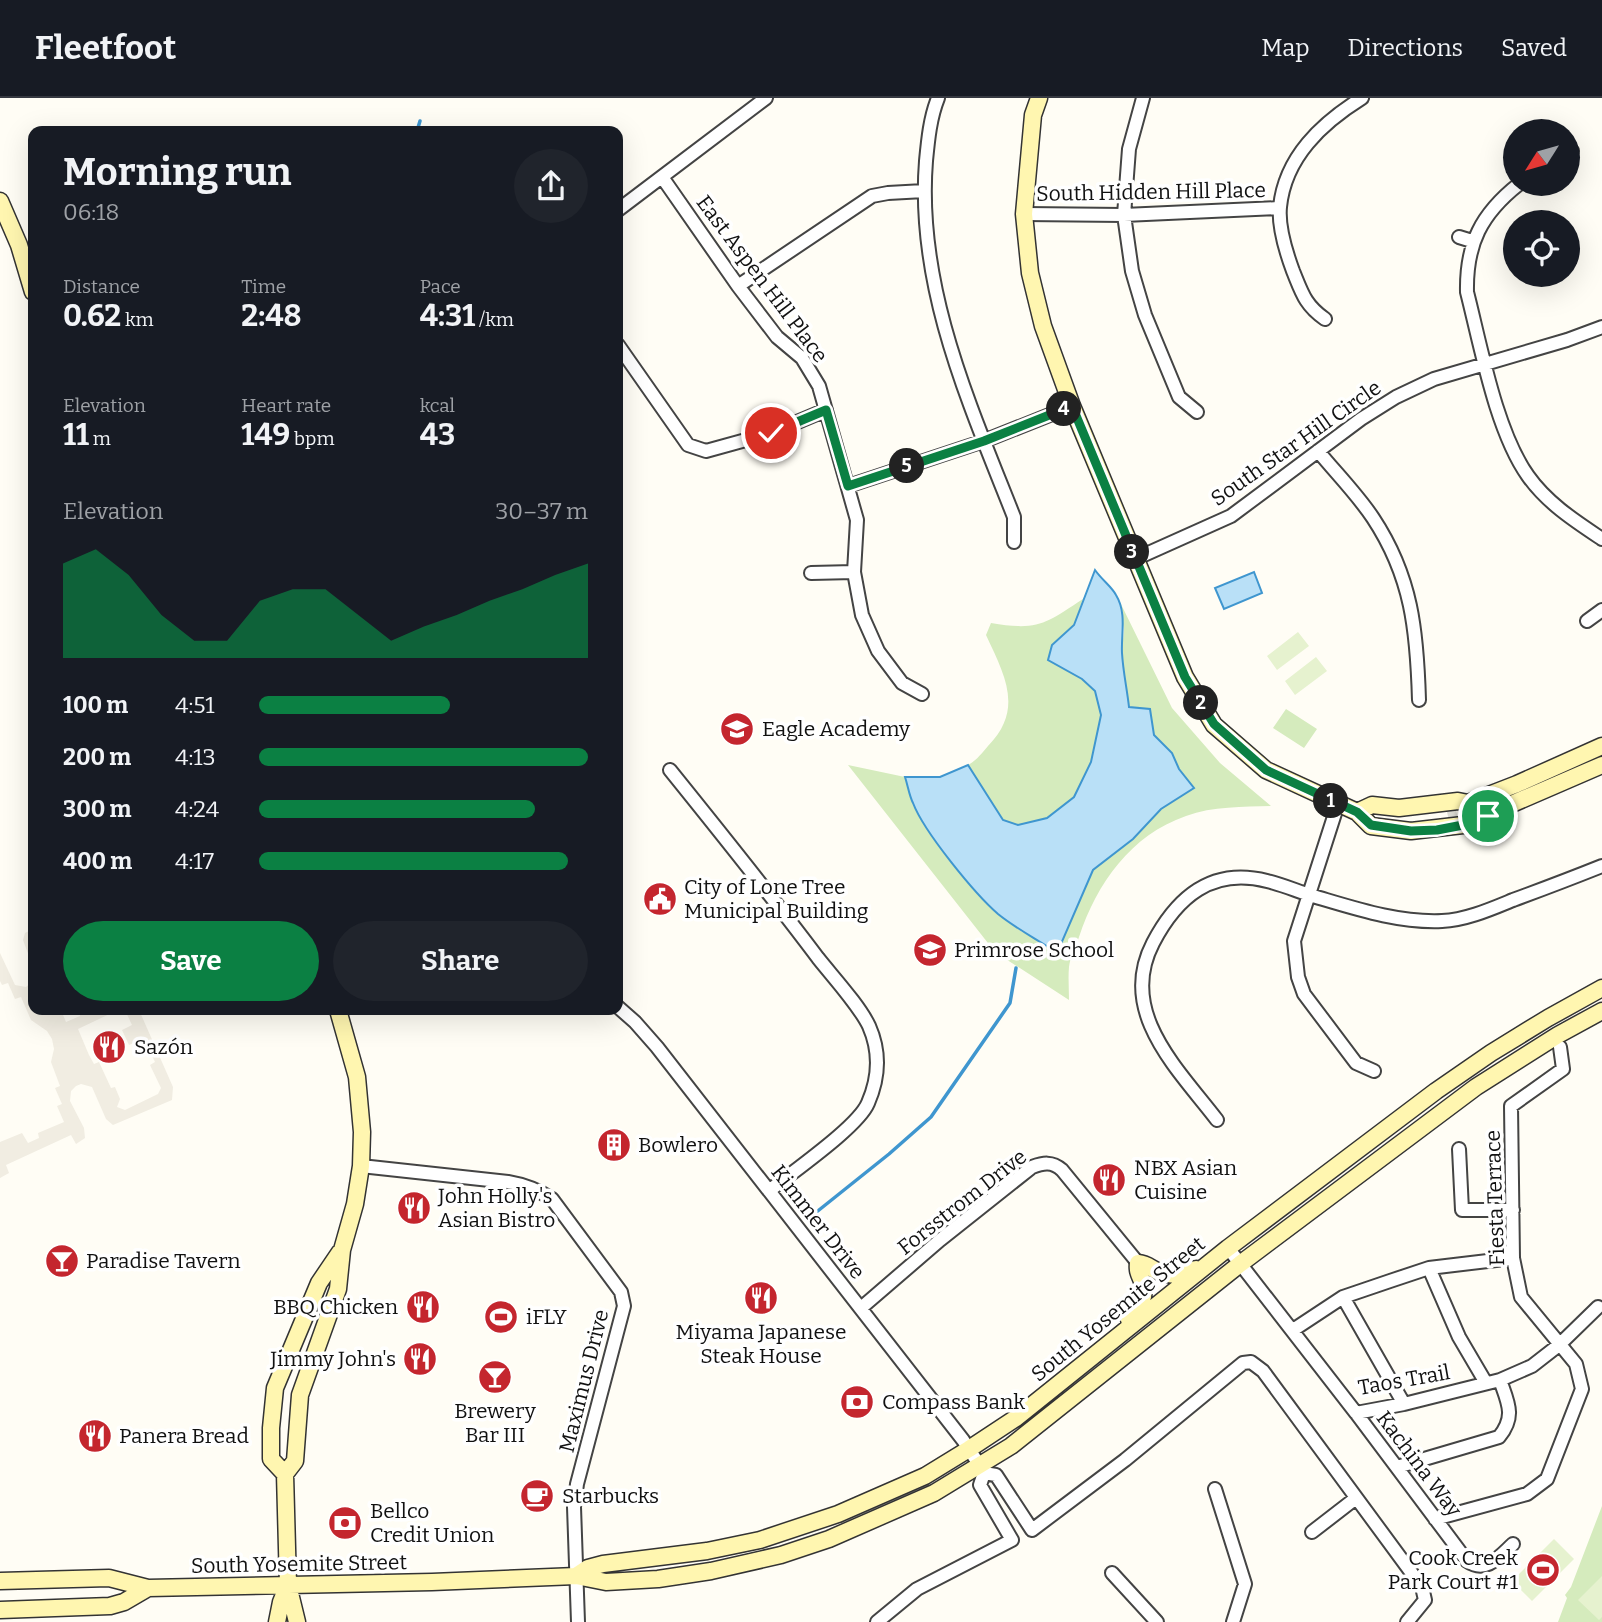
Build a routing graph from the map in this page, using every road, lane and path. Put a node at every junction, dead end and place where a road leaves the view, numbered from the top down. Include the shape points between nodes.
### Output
1 (765, 98) edge
2 (938, 98) edge
3 (1039, 98) edge
4 (1143, 98) edge
5 (1362, 98) edge
6 (662, 177) junction
7 (924, 191) junction
8 (1504, 196) edge
9 (0, 201) edge
10 (623, 206) edge
11 (1279, 208) junction
12 (1024, 214) junction
13 (1124, 215) junction
14 (1459, 237) dead end
15 (1472, 241) junction
16 (28, 275) edge
17 (738, 286) junction
18 (1325, 319) dead end
19 (1602, 327) edge
20 (623, 352) edge
21 (1486, 364) junction
22 (1072, 406) junction
23 (826, 410) junction
24 (1197, 412) dead end
25 (984, 441) junction
26 (1318, 451) junction
27 (848, 486) junction
28 (1602, 539) edge
29 (1014, 542) dead end
30 (1135, 559) junction
31 (853, 572) junction
32 (811, 573) dead end
33 (1602, 610) edge
34 (1587, 621) dead end
35 (922, 694) dead end
36 (1419, 700) dead end
37 (1602, 746) edge
38 (1602, 765) edge
39 (670, 770) dead end
40 (1338, 804) junction
41 (1357, 812) junction
42 (1449, 814) junction
43 (1407, 818) junction
44 (1474, 821) junction
45 (1602, 866) edge
46 (1311, 895) junction
47 (1602, 988) edge
48 (623, 1011) edge
49 (1602, 1011) edge
50 (344, 1015) edge
51 (1560, 1047) dead end
52 (1374, 1071) dead end
53 (1217, 1119) dead end
54 (1459, 1149) dead end
55 (361, 1166) junction
56 (769, 1191) junction
57 (1513, 1210) junction
58 (1228, 1248) junction
59 (342, 1250) junction
60 (1513, 1258) junction
61 (1138, 1263) junction
62 (1240, 1264) junction
63 (1205, 1266) junction
64 (1429, 1268) junction
65 (319, 1283) junction
66 (1343, 1297) junction
67 (1598, 1307) dead end
68 (861, 1308) junction
69 (1293, 1330) junction
70 (1112, 1341) junction
71 (1559, 1345) junction
72 (292, 1349) junction
73 (312, 1356) junction
74 (1500, 1380) junction
75 (1486, 1383) junction
76 (1404, 1404) junction
77 (1356, 1413) junction
78 (969, 1450) junction
79 (295, 1456) junction
80 (980, 1466) junction
81 (1397, 1468) junction
82 (285, 1474) junction
83 (1215, 1489) dead end
84 (1356, 1498) junction
85 (1435, 1519) junction
86 (1312, 1532) dead end
87 (1513, 1544) dead end
88 (1112, 1573) dead end
89 (576, 1576) junction
90 (0, 1581) edge
91 (288, 1585) junction
92 (148, 1588) junction
93 (0, 1610) edge
94 (277, 1622) edge
95 (297, 1622) edge
96 (578, 1622) edge
97 (877, 1622) edge
98 (1157, 1622) edge
99 (1233, 1622) edge
100 (1408, 1622) edge

1 - 6 street
2 - 7 street
3 - 12 main road via 1033,115
4 - 13 street via 1129,149
5 - 11 street via 1315,132 1287,180
6 - 10 street
6 - 17 street, East Aspen Hill Place
7 - 17 street via 872,196
7 - 25 street via 932,276 957,368
8 - 15 street
9 - 16 main road
11 - 13 street, South Hidden Hill Place
11 - 18 street via 1286,251 1301,290 1310,308
12 - 13 street, South Hidden Hill Place
12 - 22 main road via 1042,326
13 - 24 street via 1132,271 1145,316 1179,397
14 - 15 street
15 - 21 street via 1468,292
17 - 23 street, East Aspen Hill Place via 777,337 802,358 819,386
19 - 21 street, South Star Hill Circle
20 - 23 street via 688,445 706,451 771,433
21 - 26 street, South Star Hill Circle via 1434,379 1396,397
21 - 28 street via 1506,434 1528,476 1565,514
22 - 25 street
22 - 30 main road
23 - 27 street, East Aspen Hill Place
25 - 27 street
25 - 29 street via 1014,517
26 - 30 street, South Star Hill Circle via 1231,516
26 - 36 street via 1372,517 1400,569 1412,607
27 - 31 street, East Aspen Hill Place via 857,520
30 - 40 main road via 1185,677 1214,724 1266,770
31 - 32 street
31 - 35 street, East Aspen Hill Place via 862,615 878,651 902,683
33 - 34 street
37 - 42 main road
38 - 44 main road
39 - 56 street via 868,1024 875,1045 877,1076 867,1106 856,1121
40 - 41 main road
40 - 46 street
41 - 43 main road via 1372,806
41 - 43 main road via 1371,825
42 - 43 main road
42 - 43 main road via 1458,801
42 - 44 main road
42 - 44 main road
45 - 46 street via 1480,913 1443,921 1391,918
46 - 52 street via 1294,942 1304,995 1356,1063
46 - 53 street via 1254,878 1222,879 1180,902 1148,953 1142,979 1146,1018 1160,1045
47 - 58 main road, South Yosemite Street via 1491,1053
48 - 56 street, Kimmer Drive via 657,1047
49 - 62 main road, South Yosemite Street via 1476,1087
50 - 55 main road via 358,1085
51 - 57 street, Fiesta Terrace via 1563,1069 1511,1106
54 - 57 street via 1462,1210
55 - 59 main road
55 - 89 street, Maximus Drive via 524,1184 538,1190 552,1199 621,1292 624,1306 577,1484
56 - 68 street, Kimmer Drive
57 - 60 street, Fiesta Terrace
58 - 62 street, Taos Trail
58 - 63 main road, South Yosemite Street
59 - 65 main road
59 - 73 main road via 338,1289
60 - 64 street
60 - 71 street, Fiesta Terrace via 1521,1297
61 - 63 main road via 1170,1275
61 - 68 street, Forsstrom Drive via 1062,1170 1042,1163 949,1233
61 - 70 main road via 1144,1289 1140,1307
62 - 69 street, Taos Trail
62 - 80 main road, South Yosemite Street via 1052,1415
63 - 70 main road, South Yosemite Street
64 - 66 street
64 - 75 street via 1459,1337
65 - 72 main road
65 - 73 main road via 322,1298 308,1338
66 - 69 street
66 - 76 street, Kachina Way
67 - 71 street, Taos Trail
68 - 78 street, Kimmer Drive
69 - 77 street, Taos Trail
70 - 78 main road, South Yosemite Street
71 - 74 street, Taos Trail via 1532,1366
71 - 85 street, Fiesta Terrace via 1576,1364 1582,1389 1548,1479 1527,1494
72 - 79 main road via 298,1360 288,1445
72 - 82 main road via 275,1388 271,1428 271,1459
73 - 79 main road via 300,1395
74 - 75 street, Taos Trail
74 - 81 street via 1511,1410 1499,1437
75 - 76 street, Taos Trail
76 - 77 street, Taos Trail
77 - 81 street, Kachina Way
78 - 80 street, Kimmer Drive
78 - 89 main road, South Yosemite Street via 880,1497 792,1531 707,1551 603,1564
79 - 82 main road
80 - 89 main road, South Yosemite Street via 888,1515 781,1555 658,1578 606,1582
81 - 85 street, Kachina Way
82 - 91 main road
83 - 99 street via 1245,1584
84 - 86 street
84 - 97 street via 1263,1371 1251,1362 1243,1363 1032,1530 996,1475 984,1474 980,1485 1012,1540 917,1589
84 - 100 street via 1422,1587 1425,1600
85 - 87 street, Kachina Way via 1475,1566 1487,1566
88 - 98 street
89 - 91 main road, South Yosemite Street
89 - 96 street, Maximus Drive
90 - 92 main road, South Yosemite Street via 112,1578
91 - 92 main road, South Yosemite Street
91 - 94 main road
91 - 95 main road
92 - 93 main road, South Yosemite Street via 110,1606

